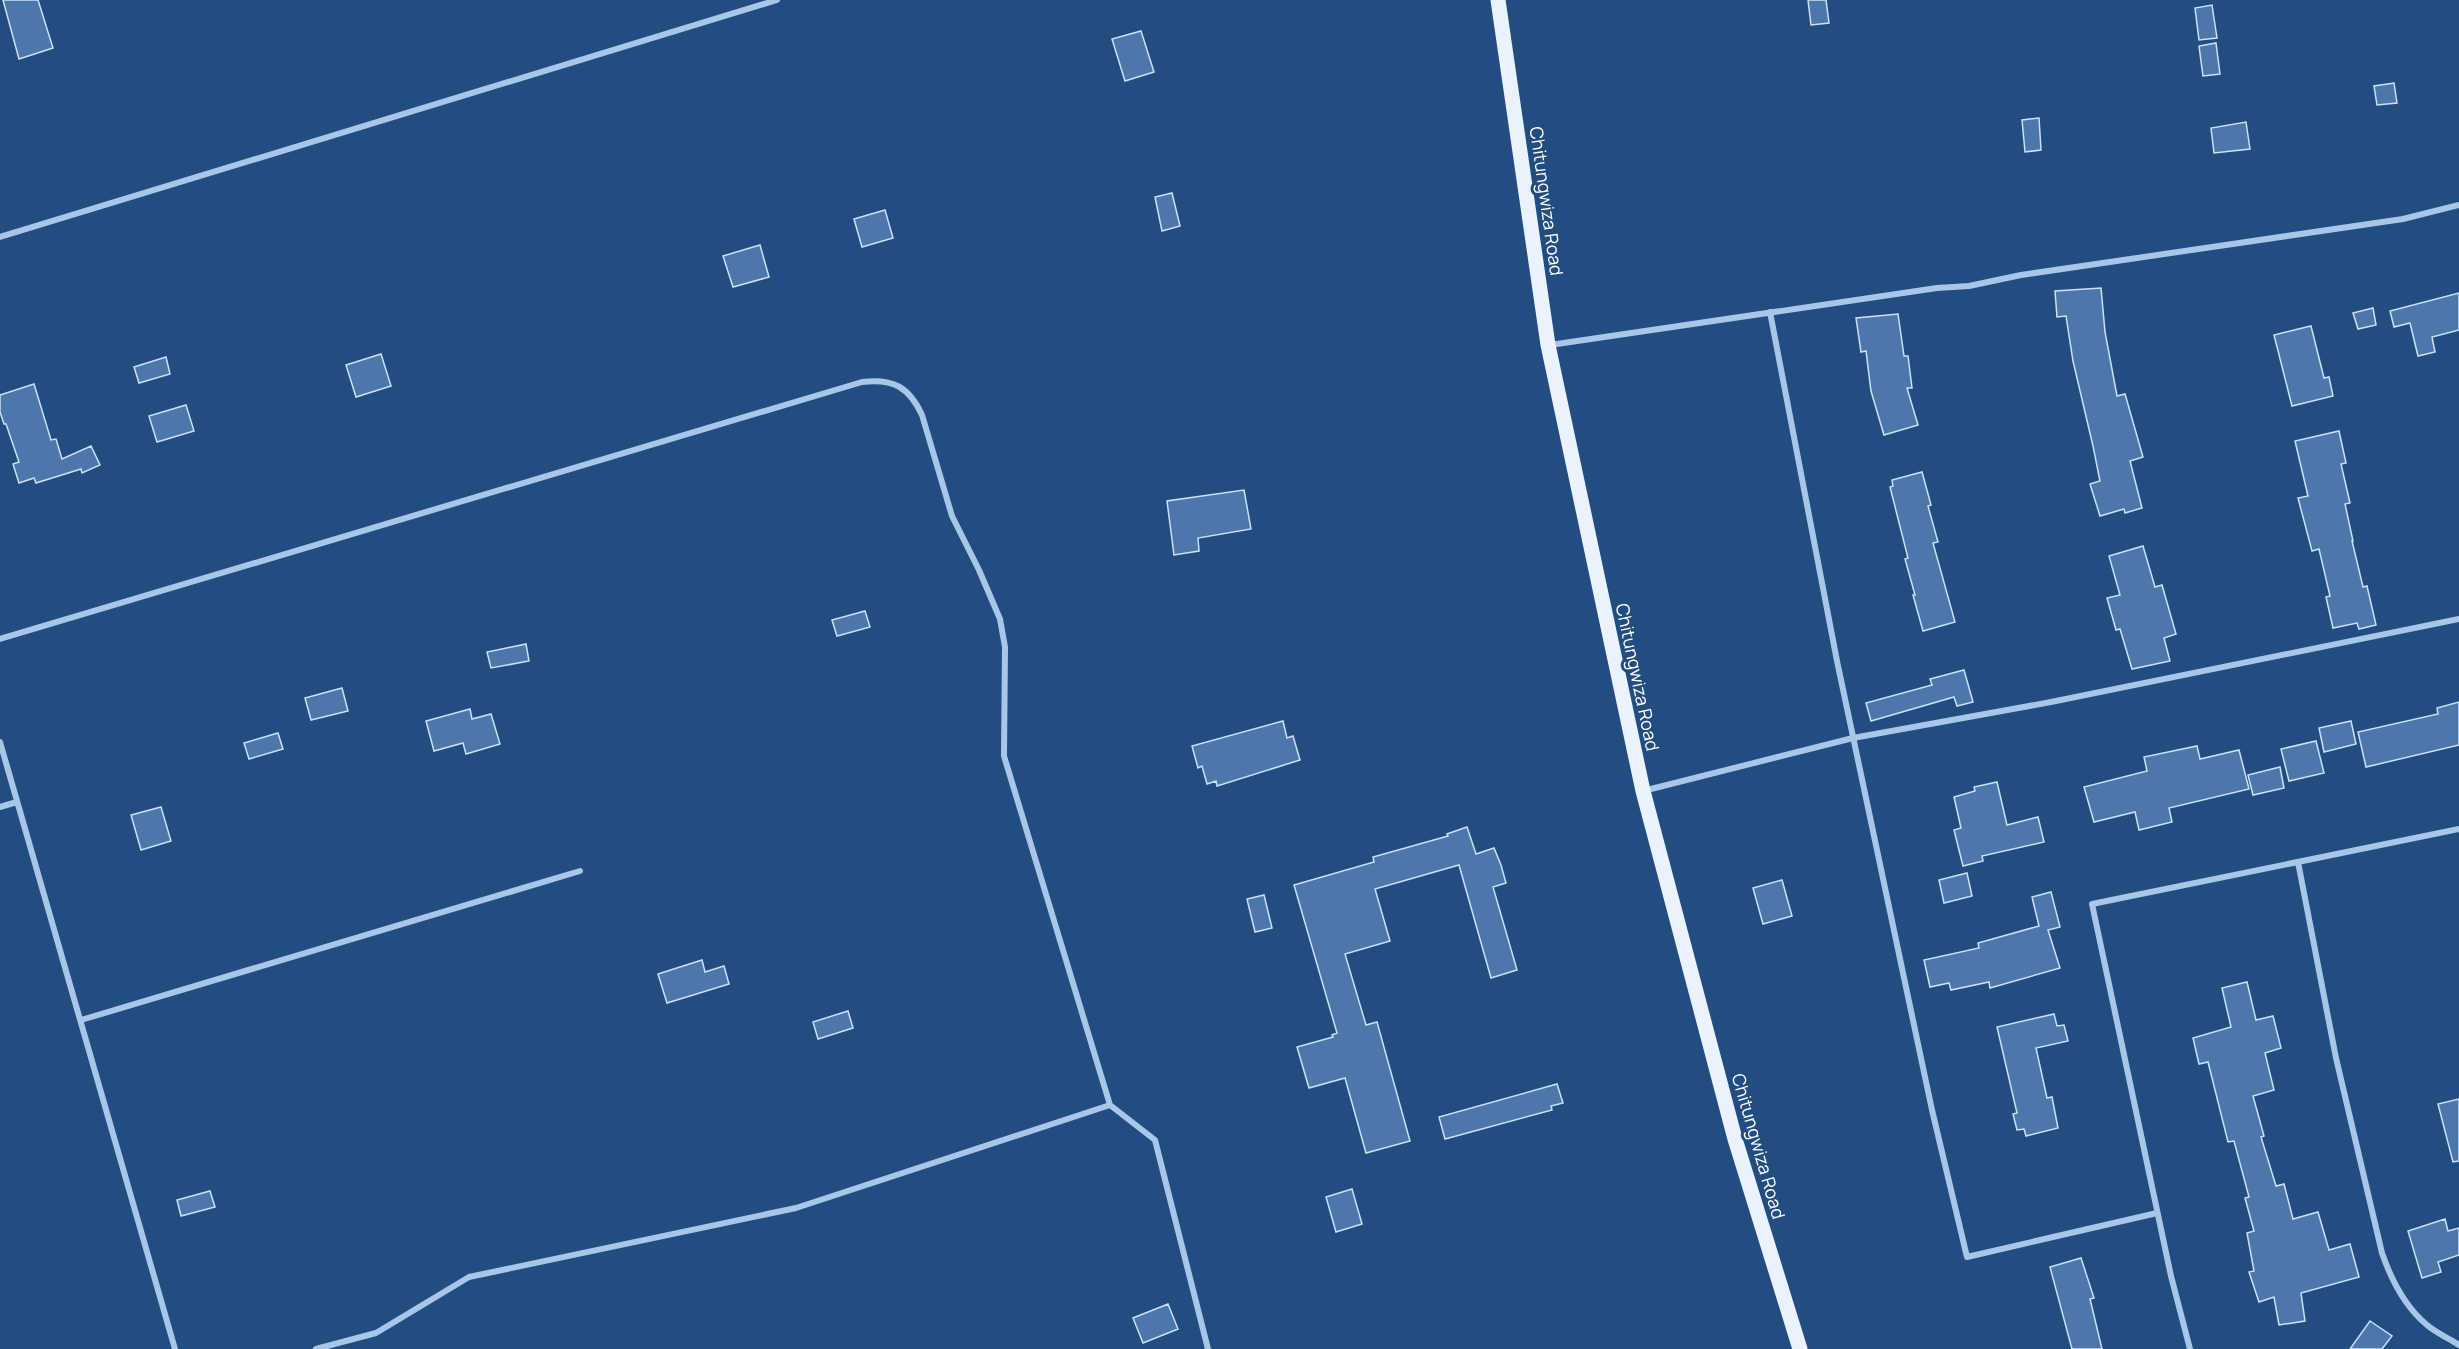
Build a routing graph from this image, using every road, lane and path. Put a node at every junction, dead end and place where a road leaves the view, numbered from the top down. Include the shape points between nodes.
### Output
1 (777, 0) edge
2 (1498, 0) edge
3 (2459, 205) edge
4 (0, 237) edge
5 (1770, 312) junction
6 (1548, 345) junction
7 (2459, 619) edge
8 (0, 639) edge
9 (1853, 738) junction
10 (0, 742) edge
11 (1643, 791) junction
12 (17, 802) junction
13 (0, 807) edge
14 (2459, 829) edge
15 (2298, 862) junction
16 (580, 871) dead end
17 (81, 1020) junction
18 (1110, 1105) junction
19 (2157, 1213) junction
20 (2459, 1345) edge
21 (175, 1349) edge
22 (316, 1349) edge
23 (1208, 1349) edge
24 (1800, 1349) edge
25 (2190, 1349) edge

1 - 4 street
2 - 6 main road, Chitungwiza Road
3 - 5 street via 2403,219 2020,275 1969,286
5 - 6 street
5 - 9 street
6 - 11 main road, Chitungwiza Road
7 - 9 street
8 - 18 street via 862,382 892,383 916,401 952,516 1000,619 1005,647 1004,756
9 - 11 street
9 - 19 street via 1967,1257
10 - 12 street
11 - 24 main road, Chitungwiza Road via 1735,1139
12 - 13 street
12 - 17 street
14 - 15 street
15 - 19 street via 2092,904
15 - 20 street via 2336,1058 2382,1252 2392,1281 2409,1305 2427,1325
16 - 17 street
17 - 21 street
18 - 22 street via 796,1208 469,1277 376,1333
18 - 23 street via 1155,1140
19 - 25 street

